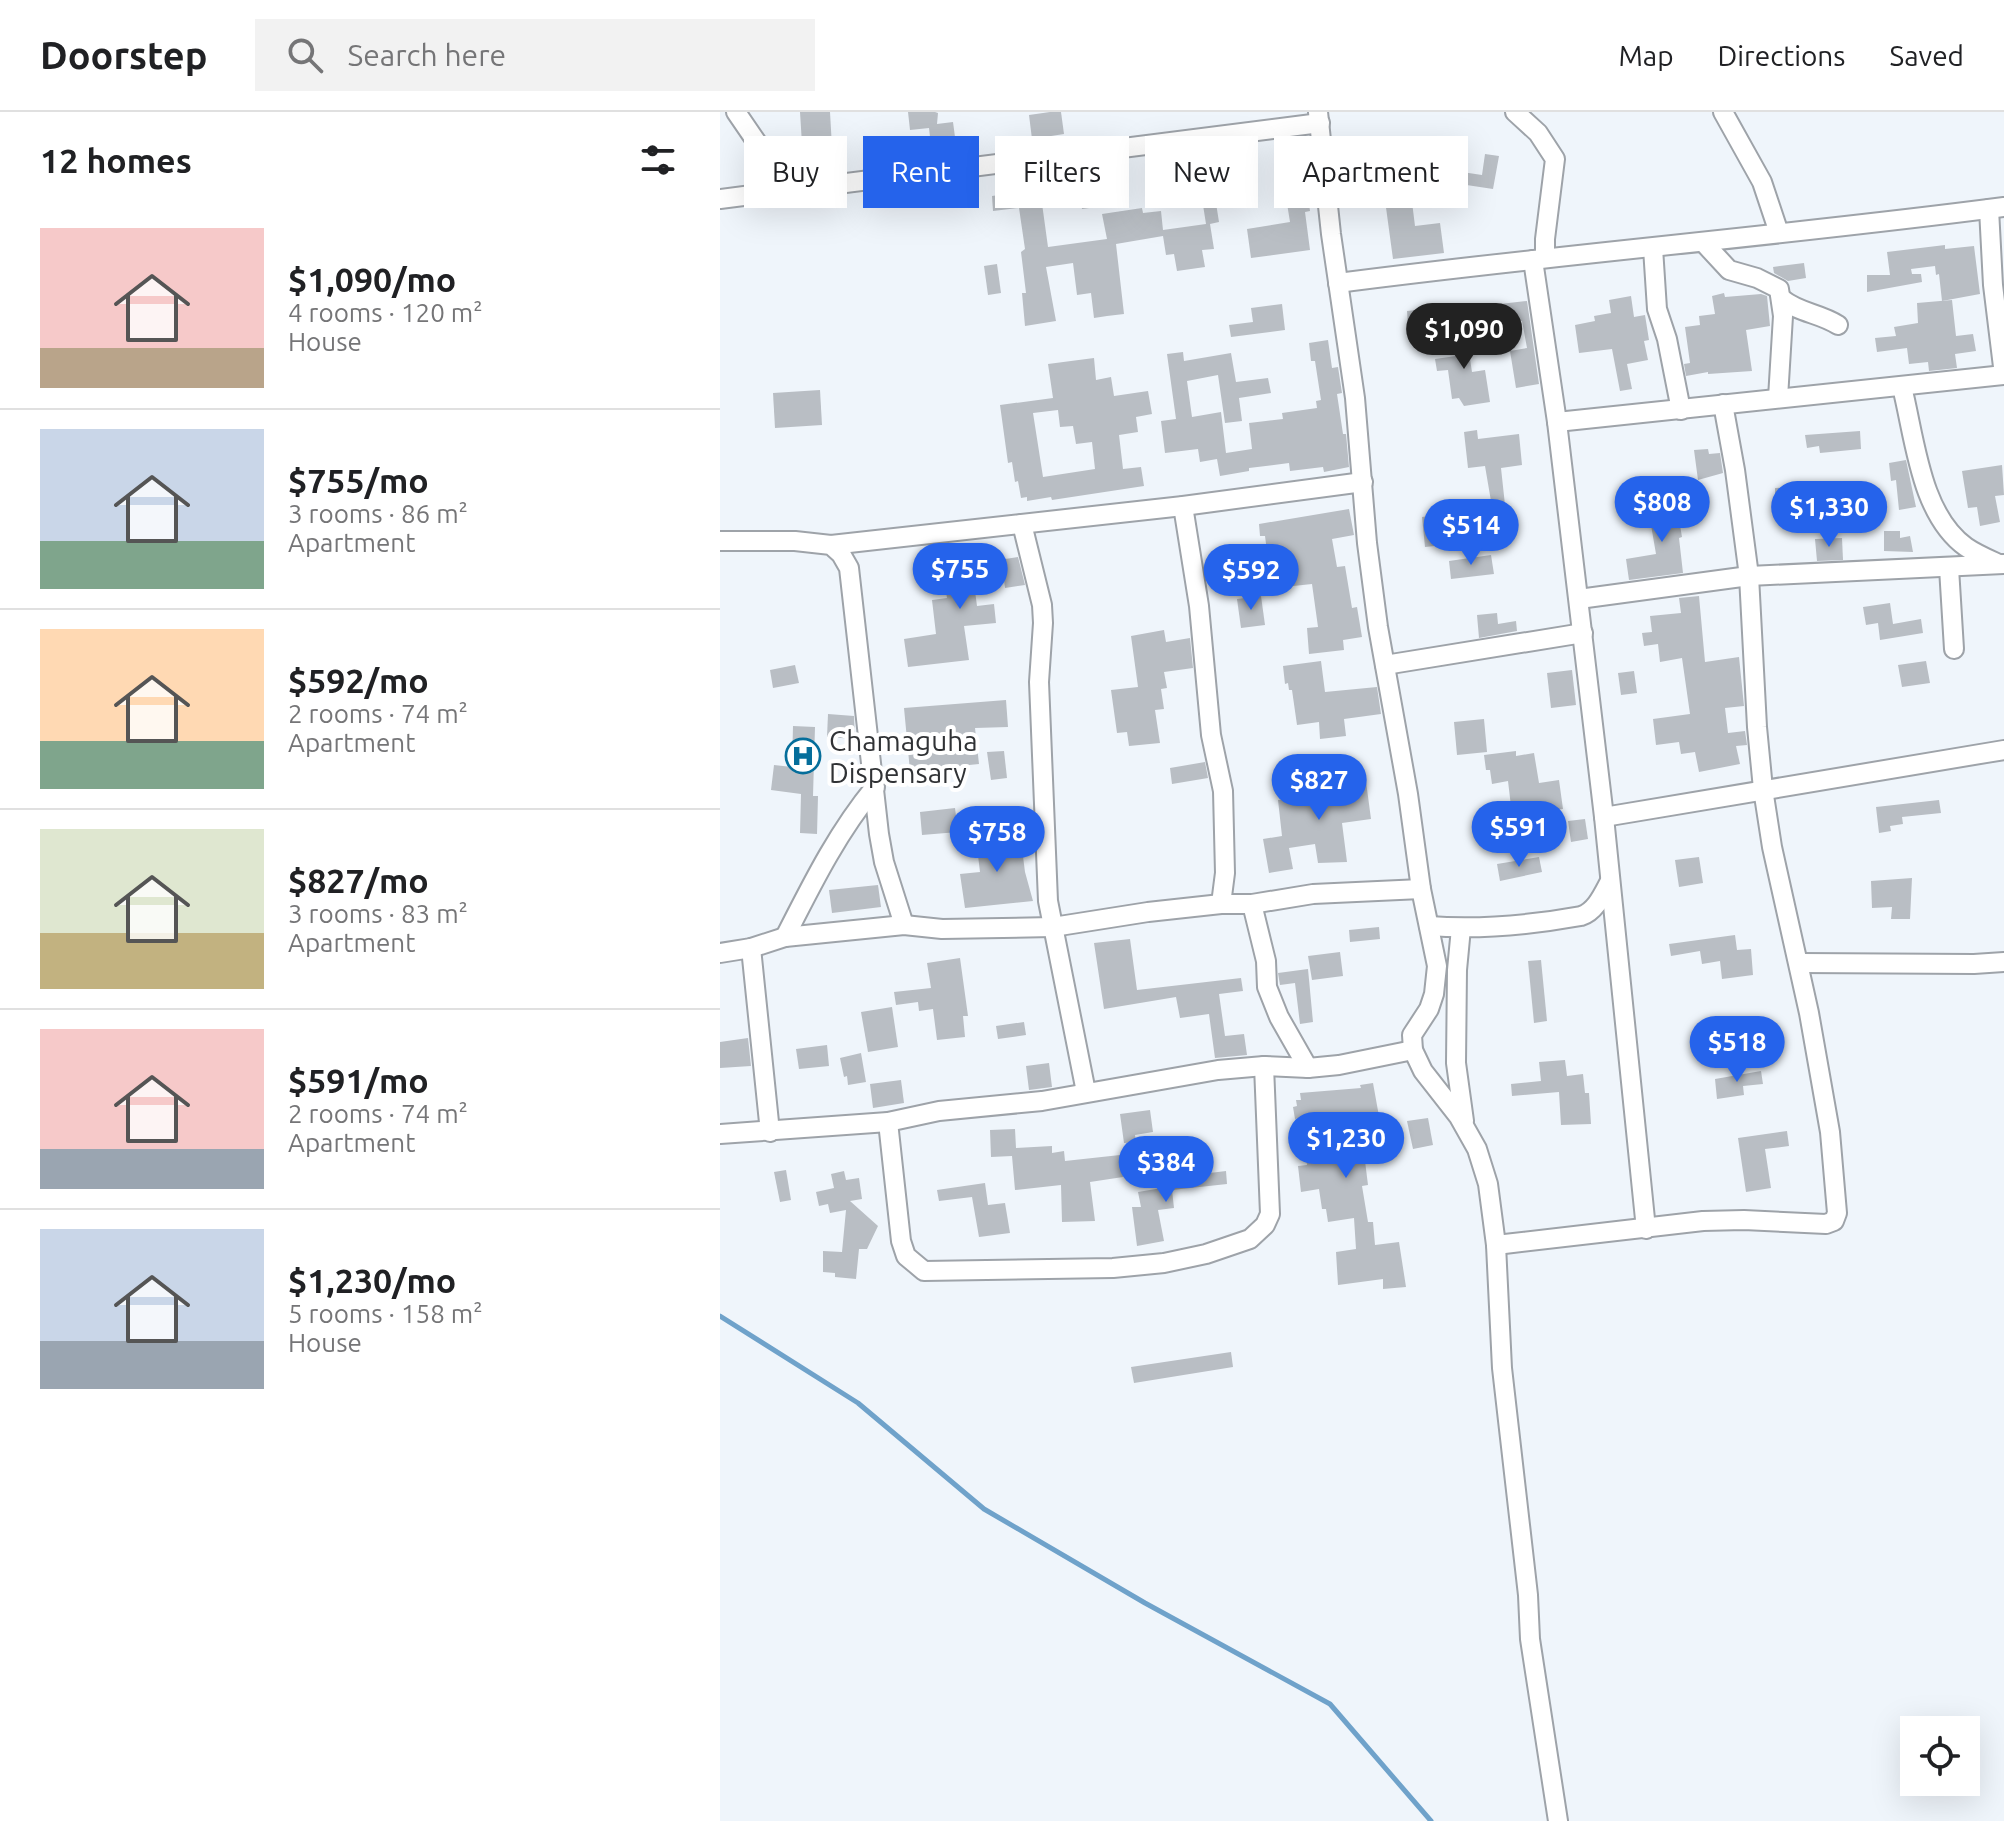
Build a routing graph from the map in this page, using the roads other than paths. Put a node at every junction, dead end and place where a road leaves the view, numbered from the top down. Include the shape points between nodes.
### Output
1 (729, 112) edge
2 (736, 112) edge
3 (1515, 112) edge
4 (1723, 112) edge
5 (720, 117) edge
6 (1319, 118) edge
7 (752, 136) edge
8 (847, 183) edge
9 (744, 196) edge
10 (720, 199) edge
11 (1996, 208) edge
12 (1779, 233) junction
13 (1704, 243) junction
14 (1653, 248) junction
15 (1539, 259) junction
16 (1338, 283) junction
17 (1782, 299) junction
18 (1838, 325) dead end
19 (2004, 375) edge
20 (1902, 387) junction
21 (1778, 398) junction
22 (1723, 404) junction
23 (1681, 410) junction
24 (1557, 422) junction
25 (1363, 482) junction
26 (1183, 506) junction
27 (1022, 524) junction
28 (720, 541) edge
29 (831, 545) junction
30 (2003, 565) edge
31 (1949, 568) junction
32 (1749, 576) junction
33 (1579, 599) junction
34 (1583, 633) junction
35 (1954, 649) dead end
36 (1385, 665) junction
37 (2004, 750) edge
38 (875, 787) junction
39 (1763, 789) junction
40 (1604, 817) junction
41 (1610, 881) junction
42 (1421, 889) junction
43 (1221, 904) junction
44 (1252, 904) junction
45 (1588, 914) junction
46 (904, 925) junction
47 (1429, 926) junction
48 (1053, 927) junction
49 (1461, 928) junction
50 (785, 937) junction
51 (1619, 947) junction
52 (751, 948) junction
53 (720, 953) edge
54 (2004, 962) edge
55 (1800, 963) junction
56 (1413, 1050) junction
57 (1264, 1066) junction
58 (1308, 1068) junction
59 (1086, 1092) junction
60 (888, 1122) junction
61 (1465, 1128) junction
62 (770, 1132) junction
63 (720, 1134) edge
64 (1646, 1229) junction
65 (1496, 1245) junction
66 (1558, 1821) edge

1 - 5 street
2 - 7 street
3 - 15 street via 1555,159
4 - 12 street via 1762,182
6 - 8 street
6 - 16 street
9 - 10 street
11 - 12 street
11 - 19 street via 1993,285
12 - 13 street
13 - 14 street
13 - 17 street via 1729,270 1779,289
14 - 15 street
14 - 23 street via 1657,309
15 - 16 street
15 - 24 street
16 - 25 street
17 - 18 street via 1795,310
17 - 21 street
19 - 20 street
20 - 21 street
20 - 30 street via 1933,505 1966,547
21 - 22 street
22 - 23 street
22 - 32 street
23 - 24 street
24 - 33 street
25 - 26 street
25 - 36 street
26 - 27 street
26 - 43 street via 1211,735 1223,791
27 - 29 street
27 - 48 street via 1042,605 1039,682
28 - 29 street
29 - 38 street via 849,568
30 - 31 street
31 - 32 street
31 - 35 street
32 - 33 street
32 - 39 street
33 - 34 street
34 - 36 street
34 - 40 street
36 - 42 street
37 - 39 street
38 - 46 street via 884,862
38 - 50 street via 826,855
39 - 40 street
39 - 55 street
40 - 41 street
41 - 45 street
41 - 51 street
42 - 44 street via 1342,891
42 - 47 street
43 - 44 street
43 - 48 street
44 - 58 street via 1267,987
45 - 49 street
45 - 51 street
46 - 48 street
46 - 50 street
47 - 49 street
47 - 56 street via 1437,966 1434,994 1412,1035
48 - 59 street
49 - 61 street via 1456,1063
50 - 52 street
51 - 64 street
52 - 53 street
52 - 62 street
54 - 55 street
55 - 64 street via 1835,1168 1834,1221 1812,1226 1703,1221
56 - 58 street
56 - 61 street
57 - 58 street
57 - 59 street
57 - 60 street via 1270,1214 1265,1225 1250,1239 1164,1263 924,1271 906,1256 901,1241
59 - 60 street
60 - 62 street
61 - 65 street via 1488,1184
62 - 63 street
64 - 65 street
65 - 66 street via 1502,1368 1530,1639

